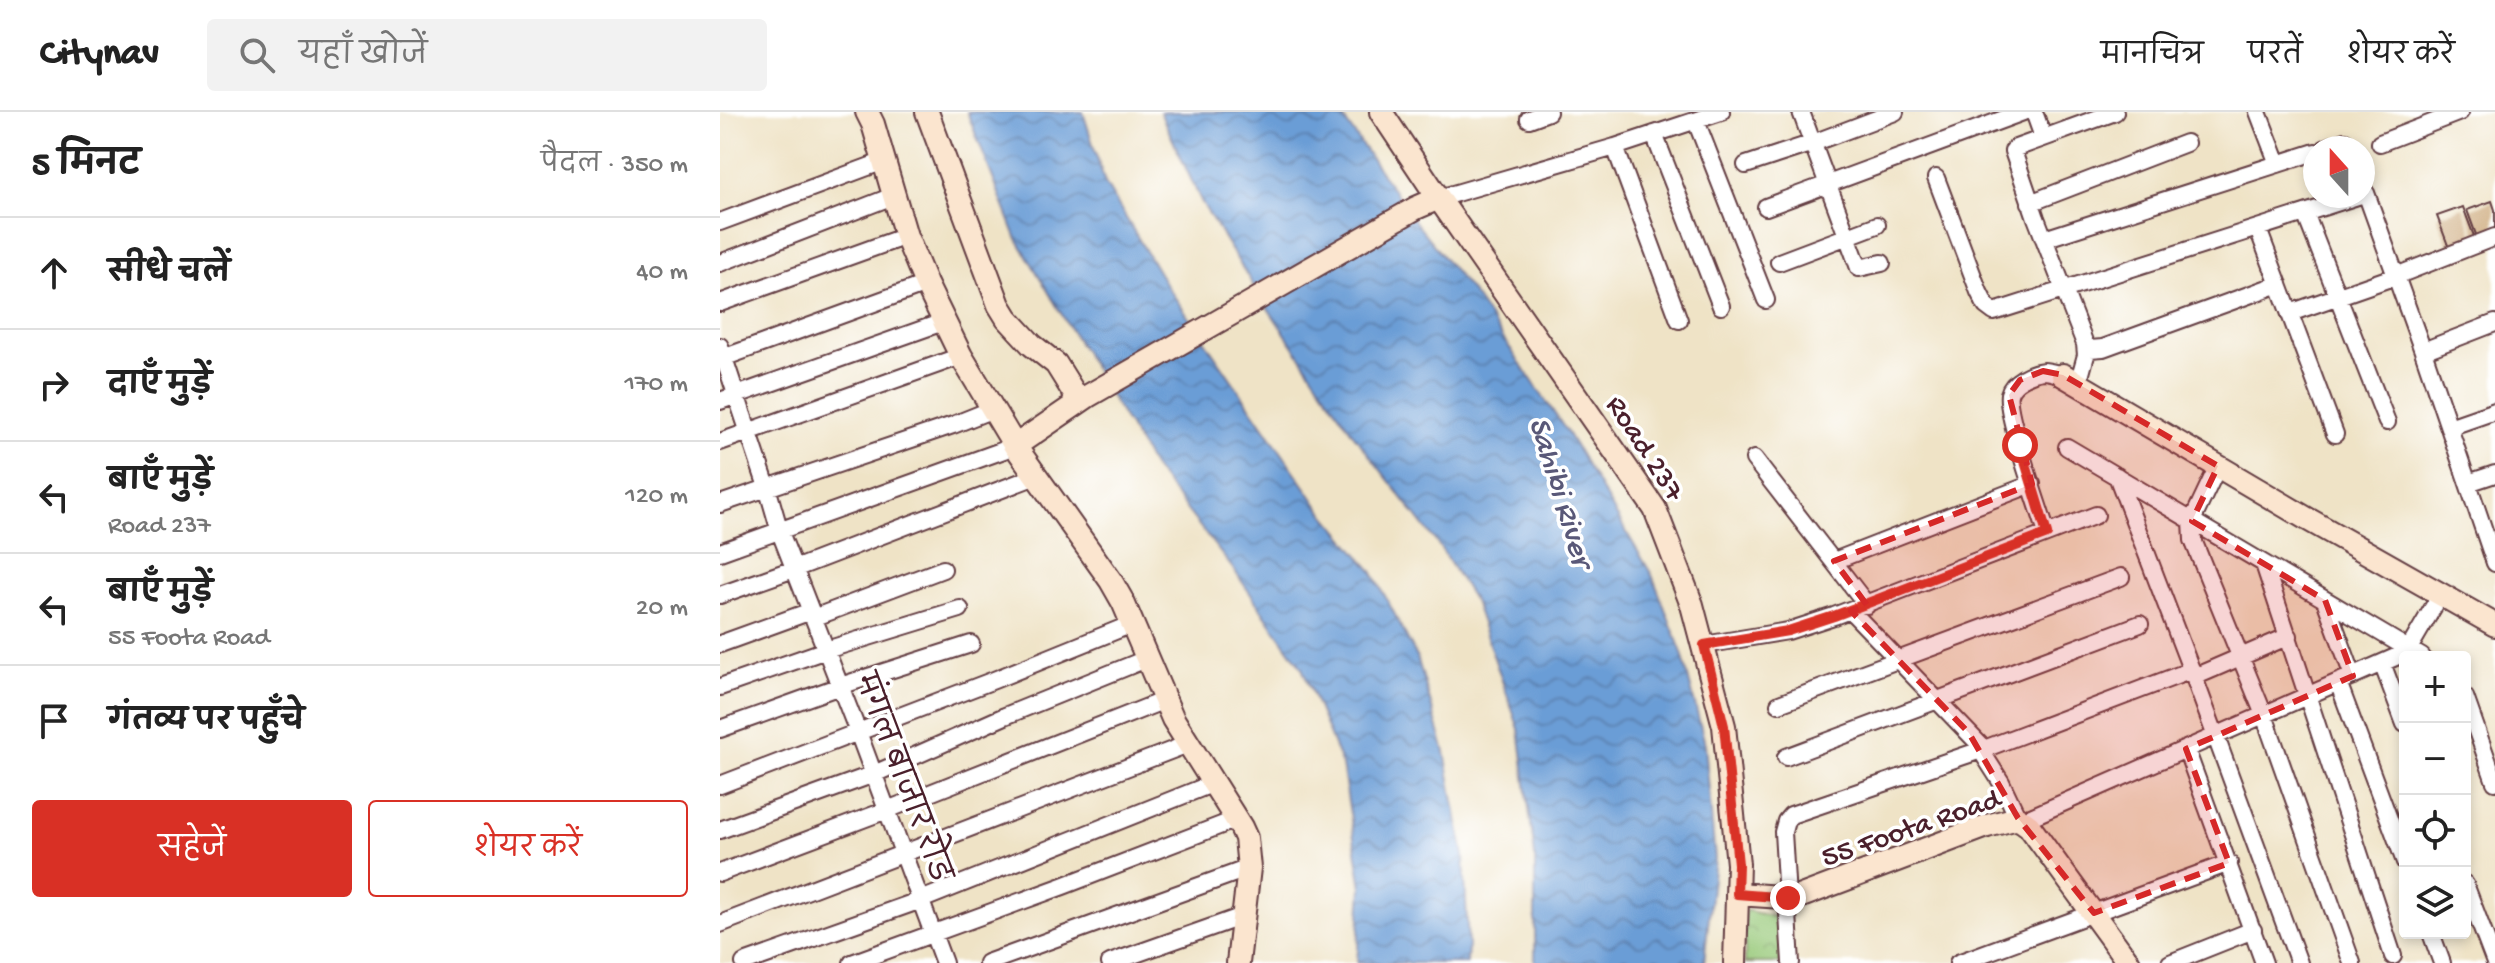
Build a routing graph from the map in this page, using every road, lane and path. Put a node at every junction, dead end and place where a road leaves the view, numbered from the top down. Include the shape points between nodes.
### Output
1 (867, 112) edge
2 (927, 112) edge
3 (1381, 112) edge
4 (1548, 112) edge
5 (1721, 112) edge
6 (1801, 112) edge
7 (1895, 112) edge
8 (2023, 112) edge
9 (2034, 112) edge
10 (2115, 112) edge
11 (2258, 112) edge
12 (2460, 112) edge
13 (1529, 119) dead end
14 (1696, 121) junction
15 (1654, 134) junction
16 (2043, 137) junction
17 (1813, 143) junction
18 (2186, 143) dead end
19 (2380, 143) dead end
20 (1615, 147) junction
21 (2303, 156) edge
22 (884, 161) junction
23 (2278, 164) junction
24 (1746, 165) dead end
25 (1936, 178) dead end
26 (1827, 183) junction
27 (893, 196) junction
28 (1439, 198) junction
29 (2030, 203) junction
30 (1766, 207) dead end
31 (2320, 208) edge
32 (2371, 208) edge
33 (2305, 213) junction
34 (720, 222) edge
35 (1877, 225) dead end
36 (2258, 229) junction
37 (906, 236) junction
38 (1846, 236) junction
39 (2495, 237) edge
40 (2044, 239) junction
41 (1779, 262) dead end
42 (720, 263) edge
43 (1882, 263) dead end
44 (2396, 276) junction
45 (926, 284) junction
46 (2279, 284) junction
47 (2064, 291) junction
48 (2339, 296) junction
49 (1766, 300) dead end
50 (720, 303) edge
51 (1721, 306) dead end
52 (2290, 313) junction
53 (1679, 320) dead end
54 (943, 322) junction
55 (2495, 323) edge
56 (2085, 344) junction
57 (2423, 351) junction
58 (721, 354) edge
59 (961, 356) junction
60 (2070, 379) junction
61 (736, 394) junction
62 (1084, 399) junction
63 (720, 401) edge
64 (993, 409) junction
65 (2495, 411) edge
66 (2387, 422) dead end
67 (2449, 427) junction
68 (748, 431) junction
69 (2335, 434) dead end
70 (720, 442) edge
71 (1015, 446) junction
72 (2067, 447) dead end
73 (1754, 459) dead end
74 (2218, 466) junction
75 (2495, 474) edge
76 (1036, 476) junction
77 (2117, 476) junction
78 (2468, 483) junction
79 (2032, 484) junction
80 (767, 487) junction
81 (720, 504) edge
82 (2096, 515) dead end
83 (2192, 521) junction
84 (780, 532) junction
85 (2047, 534) junction
86 (2492, 542) edge
87 (720, 552) edge
88 (1834, 561) junction
89 (2495, 563) edge
90 (2264, 564) junction
91 (794, 569) junction
92 (943, 569) dead end
93 (2121, 577) dead end
94 (2441, 594) junction
95 (720, 595) edge
96 (2325, 600) junction
97 (1867, 605) junction
98 (960, 609) dead end
99 (1851, 611) junction
100 (812, 615) junction
101 (1132, 624) junction
102 (2140, 624) dead end
103 (2495, 625) edge
104 (2289, 636) junction
105 (720, 644) edge
106 (971, 644) dead end
107 (1704, 645) junction
108 (826, 650) junction
109 (2413, 651) edge
110 (2417, 651) edge
111 (2240, 657) junction
112 (2399, 658) edge
113 (1146, 659) junction
114 (1898, 660) junction
115 (2382, 663) junction
116 (2193, 673) junction
117 (2345, 679) junction
118 (840, 686) junction
119 (720, 687) edge
120 (2309, 695) junction
121 (1165, 700) junction
122 (1937, 700) junction
123 (1779, 704) dead end
124 (2471, 714) edge
125 (2264, 715) junction
126 (2405, 723) edge
127 (720, 729) edge
128 (858, 732) junction
129 (2216, 735) junction
130 (1188, 744) junction
131 (1982, 749) junction
132 (2186, 749) junction
133 (1786, 757) dead end
134 (874, 774) junction
135 (2495, 782) edge
136 (1214, 783) junction
137 (720, 785) edge
138 (887, 810) junction
139 (1237, 819) junction
140 (2021, 819) junction
141 (720, 830) edge
142 (2399, 844) edge
143 (903, 853) junction
144 (2229, 863) junction
145 (1249, 868) junction
146 (720, 873) edge
147 (1737, 894) junction
148 (1788, 898) junction
149 (921, 900) junction
150 (2471, 900) edge
151 (2094, 913) junction
152 (1243, 916) junction
153 (720, 924) edge
154 (2253, 930) junction
155 (933, 932) junction
156 (2433, 939) edge
157 (2393, 956) dead end
158 (1233, 961) edge
159 (744, 963) edge
160 (852, 963) edge
161 (944, 963) edge
162 (987, 963) edge
163 (1110, 963) edge
164 (1735, 963) edge
165 (1791, 963) edge
166 (1958, 963) edge
167 (2129, 963) edge
168 (2170, 963) edge
169 (2264, 963) edge
170 (2299, 963) edge
171 (2352, 963) edge
172 (2442, 963) edge
173 (2495, 963) edge

1 - 22 street
2 - 62 street via 999,305
3 - 28 street, Road 237
4 - 13 street
5 - 14 street
6 - 17 street
7 - 17 street
8 - 26 street
9 - 16 street
10 - 16 street
11 - 23 street
12 - 19 street
14 - 15 street
14 - 49 street
15 - 20 street
15 - 51 street
16 - 29 street via 2013,151
17 - 24 street
17 - 26 street
18 - 29 street
20 - 28 street
20 - 53 street
21 - 23 street
22 - 27 street
22 - 34 street
23 - 40 street
25 - 47 street via 1990,310 2000,312
26 - 30 street
26 - 38 street
27 - 37 street
27 - 42 street
28 - 62 street
28 - 107 street, Road 237 via 1655,509
29 - 40 street
31 - 33 street
32 - 44 street
33 - 36 street
33 - 48 street
35 - 38 street
36 - 46 street
36 - 47 street
37 - 45 street
37 - 50 street
38 - 41 street
38 - 43 street via 1859,268
39 - 44 street
40 - 47 street
44 - 48 street
44 - 57 street
45 - 54 street
45 - 58 street
46 - 52 street
46 - 56 street via 2103,348
47 - 56 street
48 - 52 street
48 - 66 street
52 - 69 street
54 - 59 street
54 - 61 street
55 - 57 street
56 - 60 street via 2086,355
57 - 67 street
58 - 61 street, मंगल बाजार रोड
59 - 64 street
59 - 68 street
60 - 74 street
60 - 79 street via 2043,371 2012,386 2010,407
61 - 63 street
61 - 68 street, मंगल बाजार रोड
62 - 71 street
64 - 71 street
64 - 80 street
65 - 67 street
67 - 78 street
68 - 70 street
68 - 80 street, मंगल बाजार रोड
71 - 76 street
71 - 84 street
72 - 77 street
73 - 88 street
74 - 83 street
74 - 94 street
75 - 78 street
76 - 91 street
76 - 101 street via 1100,565
77 - 83 street
77 - 116 street
78 - 86 street
79 - 85 street
79 - 88 street
80 - 81 street
80 - 84 street, मंगल बाजार रोड
82 - 85 street
83 - 90 street
83 - 111 street via 2193,540
84 - 87 street
84 - 91 street, मंगल बाजार रोड
85 - 97 street
86 - 89 street
88 - 97 street
90 - 96 street
90 - 104 street
91 - 95 street
91 - 100 street, मंगल बाजार रोड
92 - 100 street
93 - 114 street
94 - 103 street
94 - 110 street
96 - 109 street
96 - 117 street
97 - 99 street
98 - 108 street
99 - 107 street via 1788,631
99 - 114 street
100 - 105 street
100 - 108 street, मंगल बाजार रोड
101 - 113 street
101 - 128 street
102 - 122 street
104 - 111 street
104 - 120 street
106 - 118 street
107 - 147 street, Road 237 via 1724,726
108 - 118 street, मंगल बाजार रोड
108 - 119 street
111 - 116 street
111 - 125 street
112 - 115 street
113 - 121 street
113 - 134 street
114 - 122 street
114 - 123 street
115 - 117 street
115 - 126 street
116 - 129 street
116 - 131 street
117 - 120 street
117 - 142 street
118 - 127 street
118 - 128 street, मंगल बाजार रोड
120 - 125 street
120 - 157 street
121 - 130 street
121 - 138 street
122 - 131 street
122 - 133 street
124 - 135 street
125 - 129 street
125 - 171 street
128 - 134 street, मंगल बाजार रोड
128 - 137 street
129 - 132 street
129 - 170 street
130 - 136 street
130 - 143 street
131 - 140 street
131 - 148 street via 1791,815 1783,832
132 - 140 street
132 - 144 street
134 - 138 street, मंगल बाजार रोड
134 - 141 street
136 - 139 street
136 - 149 street
138 - 143 street, मंगल बाजार रोड
138 - 146 street
139 - 145 street via 1248,847
139 - 155 street
140 - 148 street, 55 Foota Road via 2010,818
140 - 151 street, 55 Foota Road
143 - 149 street, मंगल बाजार रोड
143 - 153 street
144 - 151 street
144 - 154 street
145 - 152 street
145 - 162 street
147 - 148 street, 55 Foota Road
147 - 164 street, Road 237
148 - 165 street
149 - 155 street, मंगल बाजार रोड
149 - 159 street
150 - 173 street
151 - 166 street
151 - 167 street, 55 Foota Road
152 - 158 street
152 - 163 street
154 - 168 street
154 - 169 street
155 - 160 street
155 - 161 street, मंगल बाजार रोड
156 - 172 street

